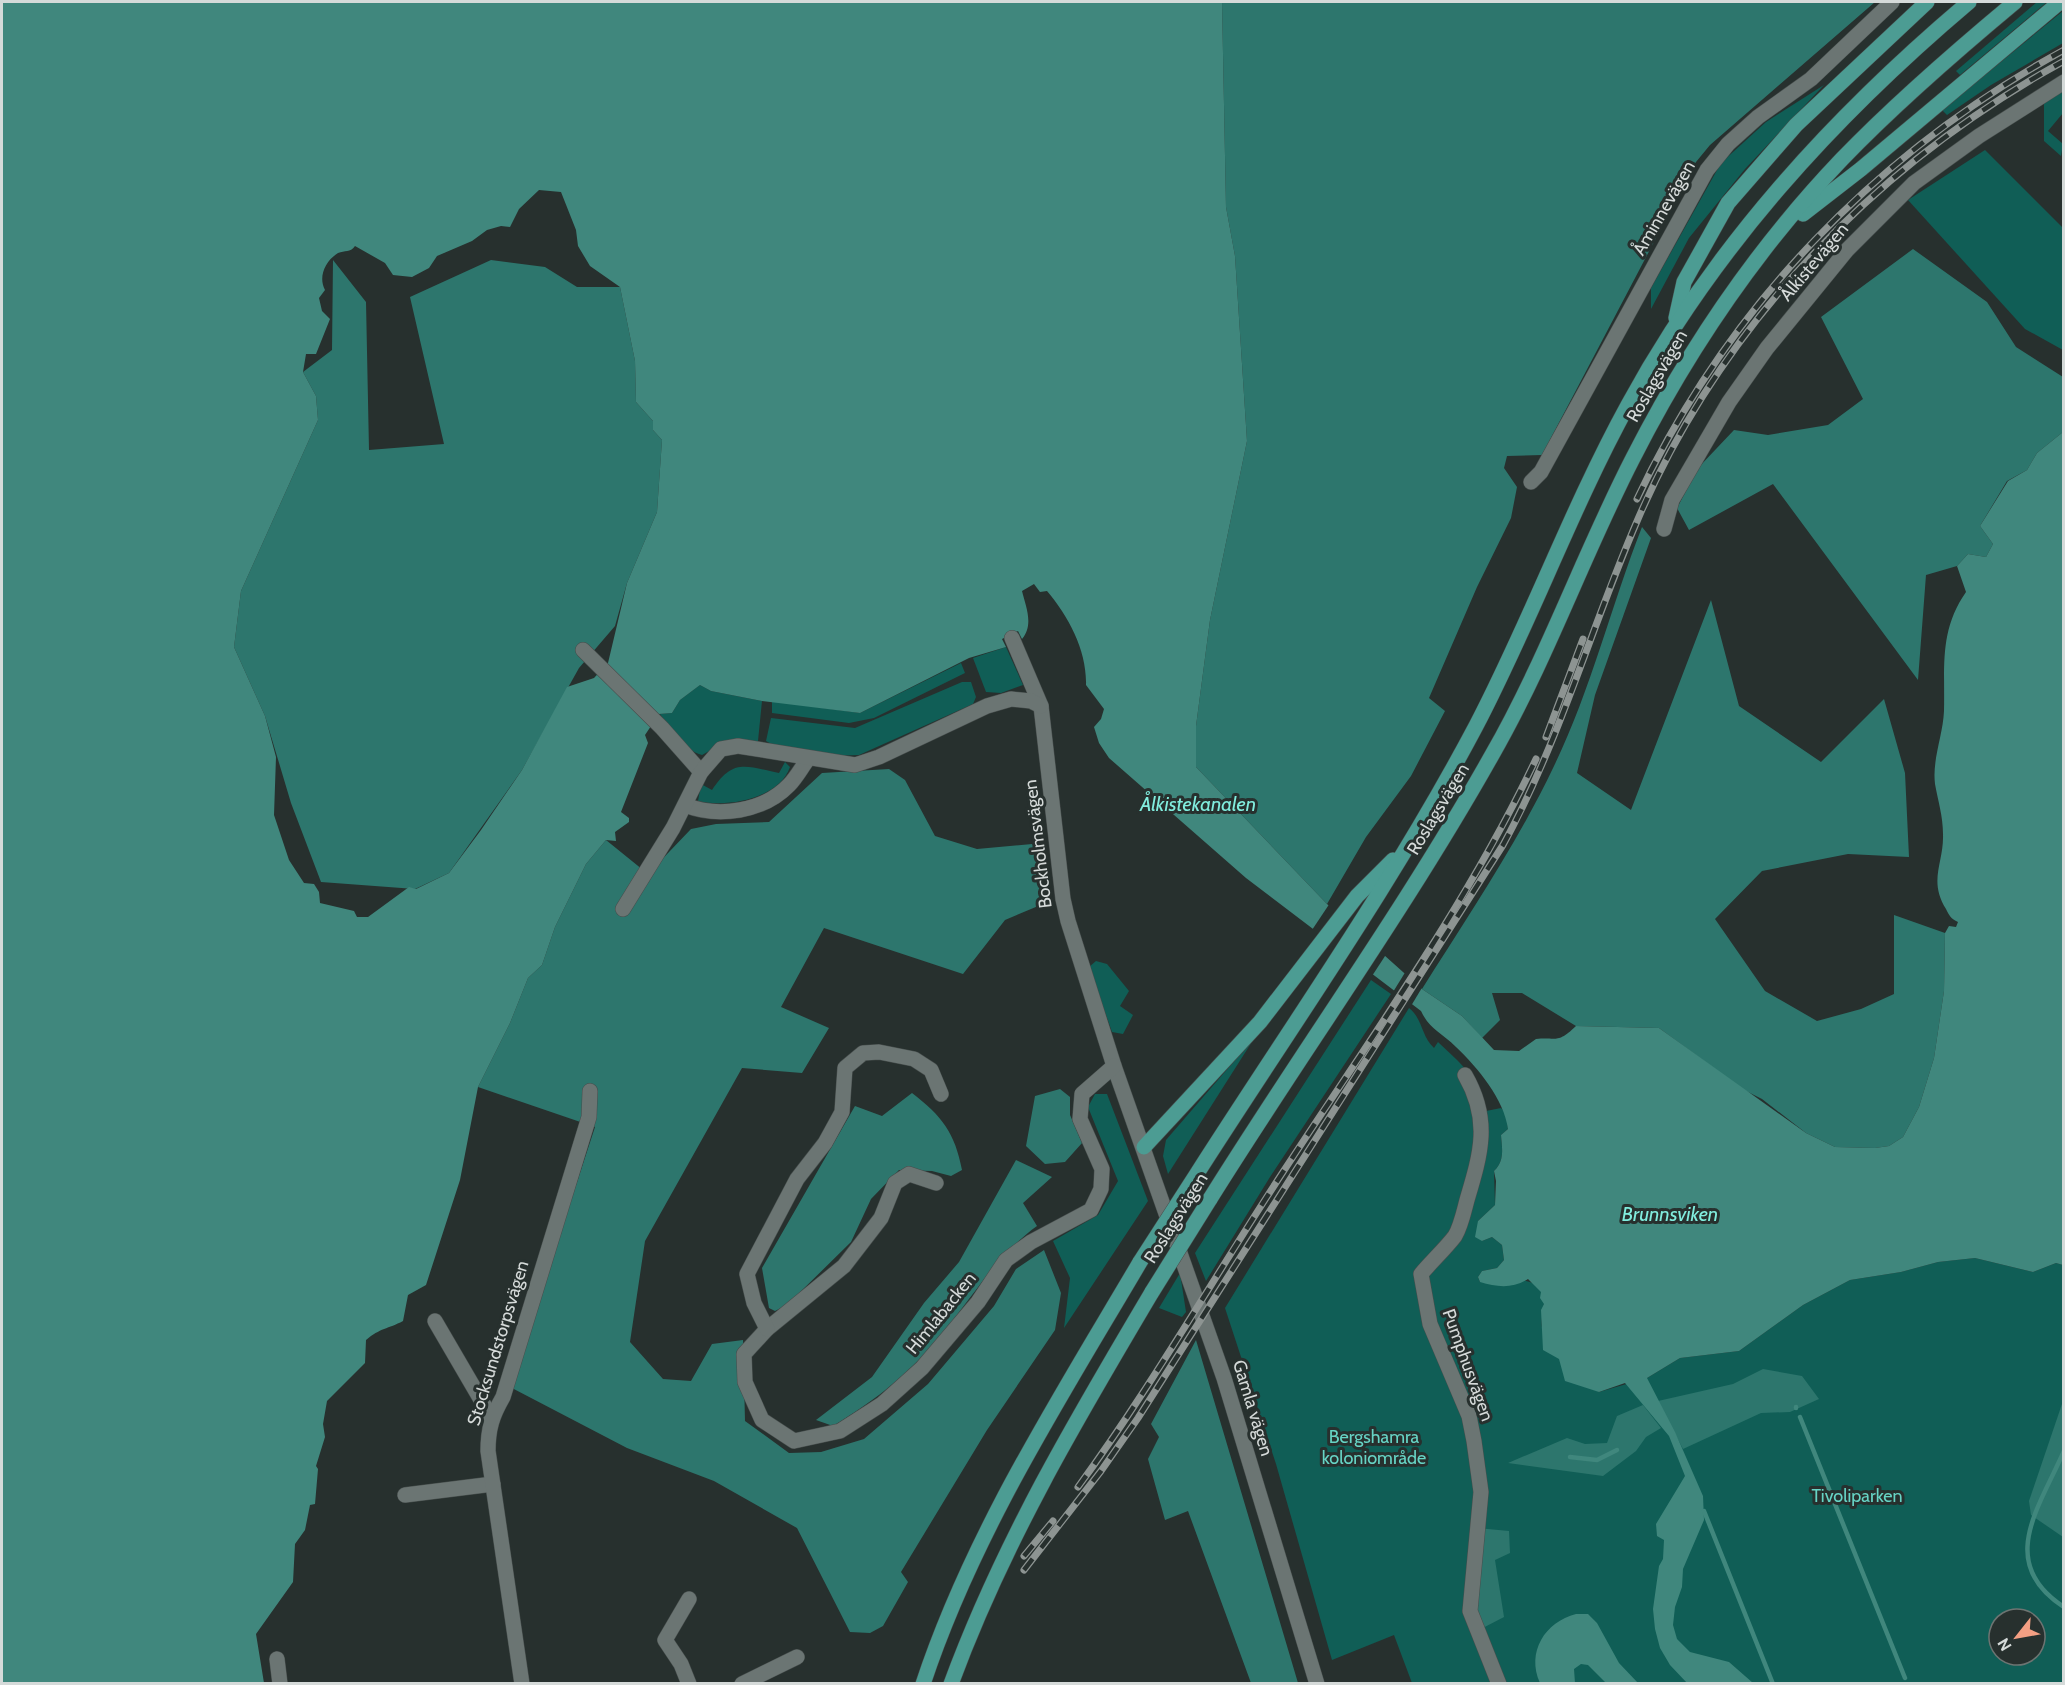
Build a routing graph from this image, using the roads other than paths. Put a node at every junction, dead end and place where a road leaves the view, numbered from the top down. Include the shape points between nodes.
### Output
1 (1892, 2) edge
2 (1927, 2) edge
3 (1969, 2) edge
4 (2014, 2) edge
5 (2060, 2) edge
6 (2064, 82) edge
7 (1777, 234) junction
8 (1673, 329) junction
9 (1531, 482) dead end
10 (1664, 529) dead end
11 (1012, 638) dead end
12 (583, 650) dead end
13 (1041, 706) junction
14 (808, 759) junction
15 (701, 772) junction
16 (685, 805) junction
17 (1404, 850) junction
18 (623, 909) dead end
19 (1114, 1066) junction
20 (1465, 1075) dead end
21 (590, 1091) dead end
22 (941, 1094) dead end
23 (1144, 1147) junction
24 (936, 1183) dead end
25 (435, 1321) dead end
26 (767, 1329) junction
27 (491, 1417) junction
28 (493, 1484) junction
29 (405, 1495) dead end
30 (689, 1599) dead end
31 (797, 1657) dead end
32 (277, 1659) dead end
33 (280, 1683) edge
34 (522, 1683) edge
35 (688, 1683) edge
36 (742, 1683) edge
37 (923, 1683) edge
38 (951, 1683) edge
39 (1317, 1683) edge
40 (1499, 1683) edge

1 - 9 street, Åminnevägen via 1811,79 1728,144 1707,170 1541,472
2 - 8 main road via 1796,125 1728,203 1684,282
3 - 8 main road, Roslagsvägen via 1868,90 1784,180 1715,265
4 - 7 main road, Roslagsvägen via 1944,60 1841,160
5 - 7 main road
6 - 10 street, Ålkistevägen via 1914,183 1847,250 1767,348 1729,402 1672,500
7 - 38 main road, Roslagsvägen, bridge via 1685,363 1632,460 1549,645 1494,753 1390,922 1210,1199 1092,1393 1013,1535
8 - 17 main road, Roslagsvägen via 1600,459 1521,638 1480,719
11 - 13 street, Bockholmsvägen
12 - 15 street
13 - 14 street via 1011,699 987,706 855,765
13 - 19 street, Bockholmsvägen via 1063,899
14 - 15 street via 738,746 721,749
14 - 16 street via 788,786 754,808 704,812
15 - 16 street
16 - 18 street
17 - 23 main road via 1357,896 1260,1022
17 - 37 main road, Roslagsvägen, bridge via 1140,1262 1009,1487 957,1595
19 - 23 street, Bockholmsvägen
19 - 26 street, Himlabacken via 1082,1094 1080,1119 1102,1169 1101,1189 1091,1210 1006,1260 978,1302 922,1368 882,1404 840,1431 794,1441 762,1420 745,1382 744,1354
20 - 40 street, Pumphusvägen via 1481,1112 1483,1131 1476,1170 1456,1234 1420,1274 1430,1324 1469,1416 1474,1441 1481,1492 1470,1611
21 - 27 street, Stocksundstorpsvägen via 589,1117 503,1397
22 - 26 street via 931,1070 914,1059 863,1053 845,1068 842,1113 797,1179 747,1274 754,1303
23 - 39 street, Gamla vägen via 1224,1378
24 - 26 street, Himlabacken via 909,1174 895,1183 881,1218 844,1266
25 - 27 street
27 - 28 street, Stocksundstorpsvägen via 488,1451
28 - 29 street
28 - 34 street, Stocksundstorpsvägen
30 - 35 street via 665,1640
31 - 36 street
32 - 33 street

